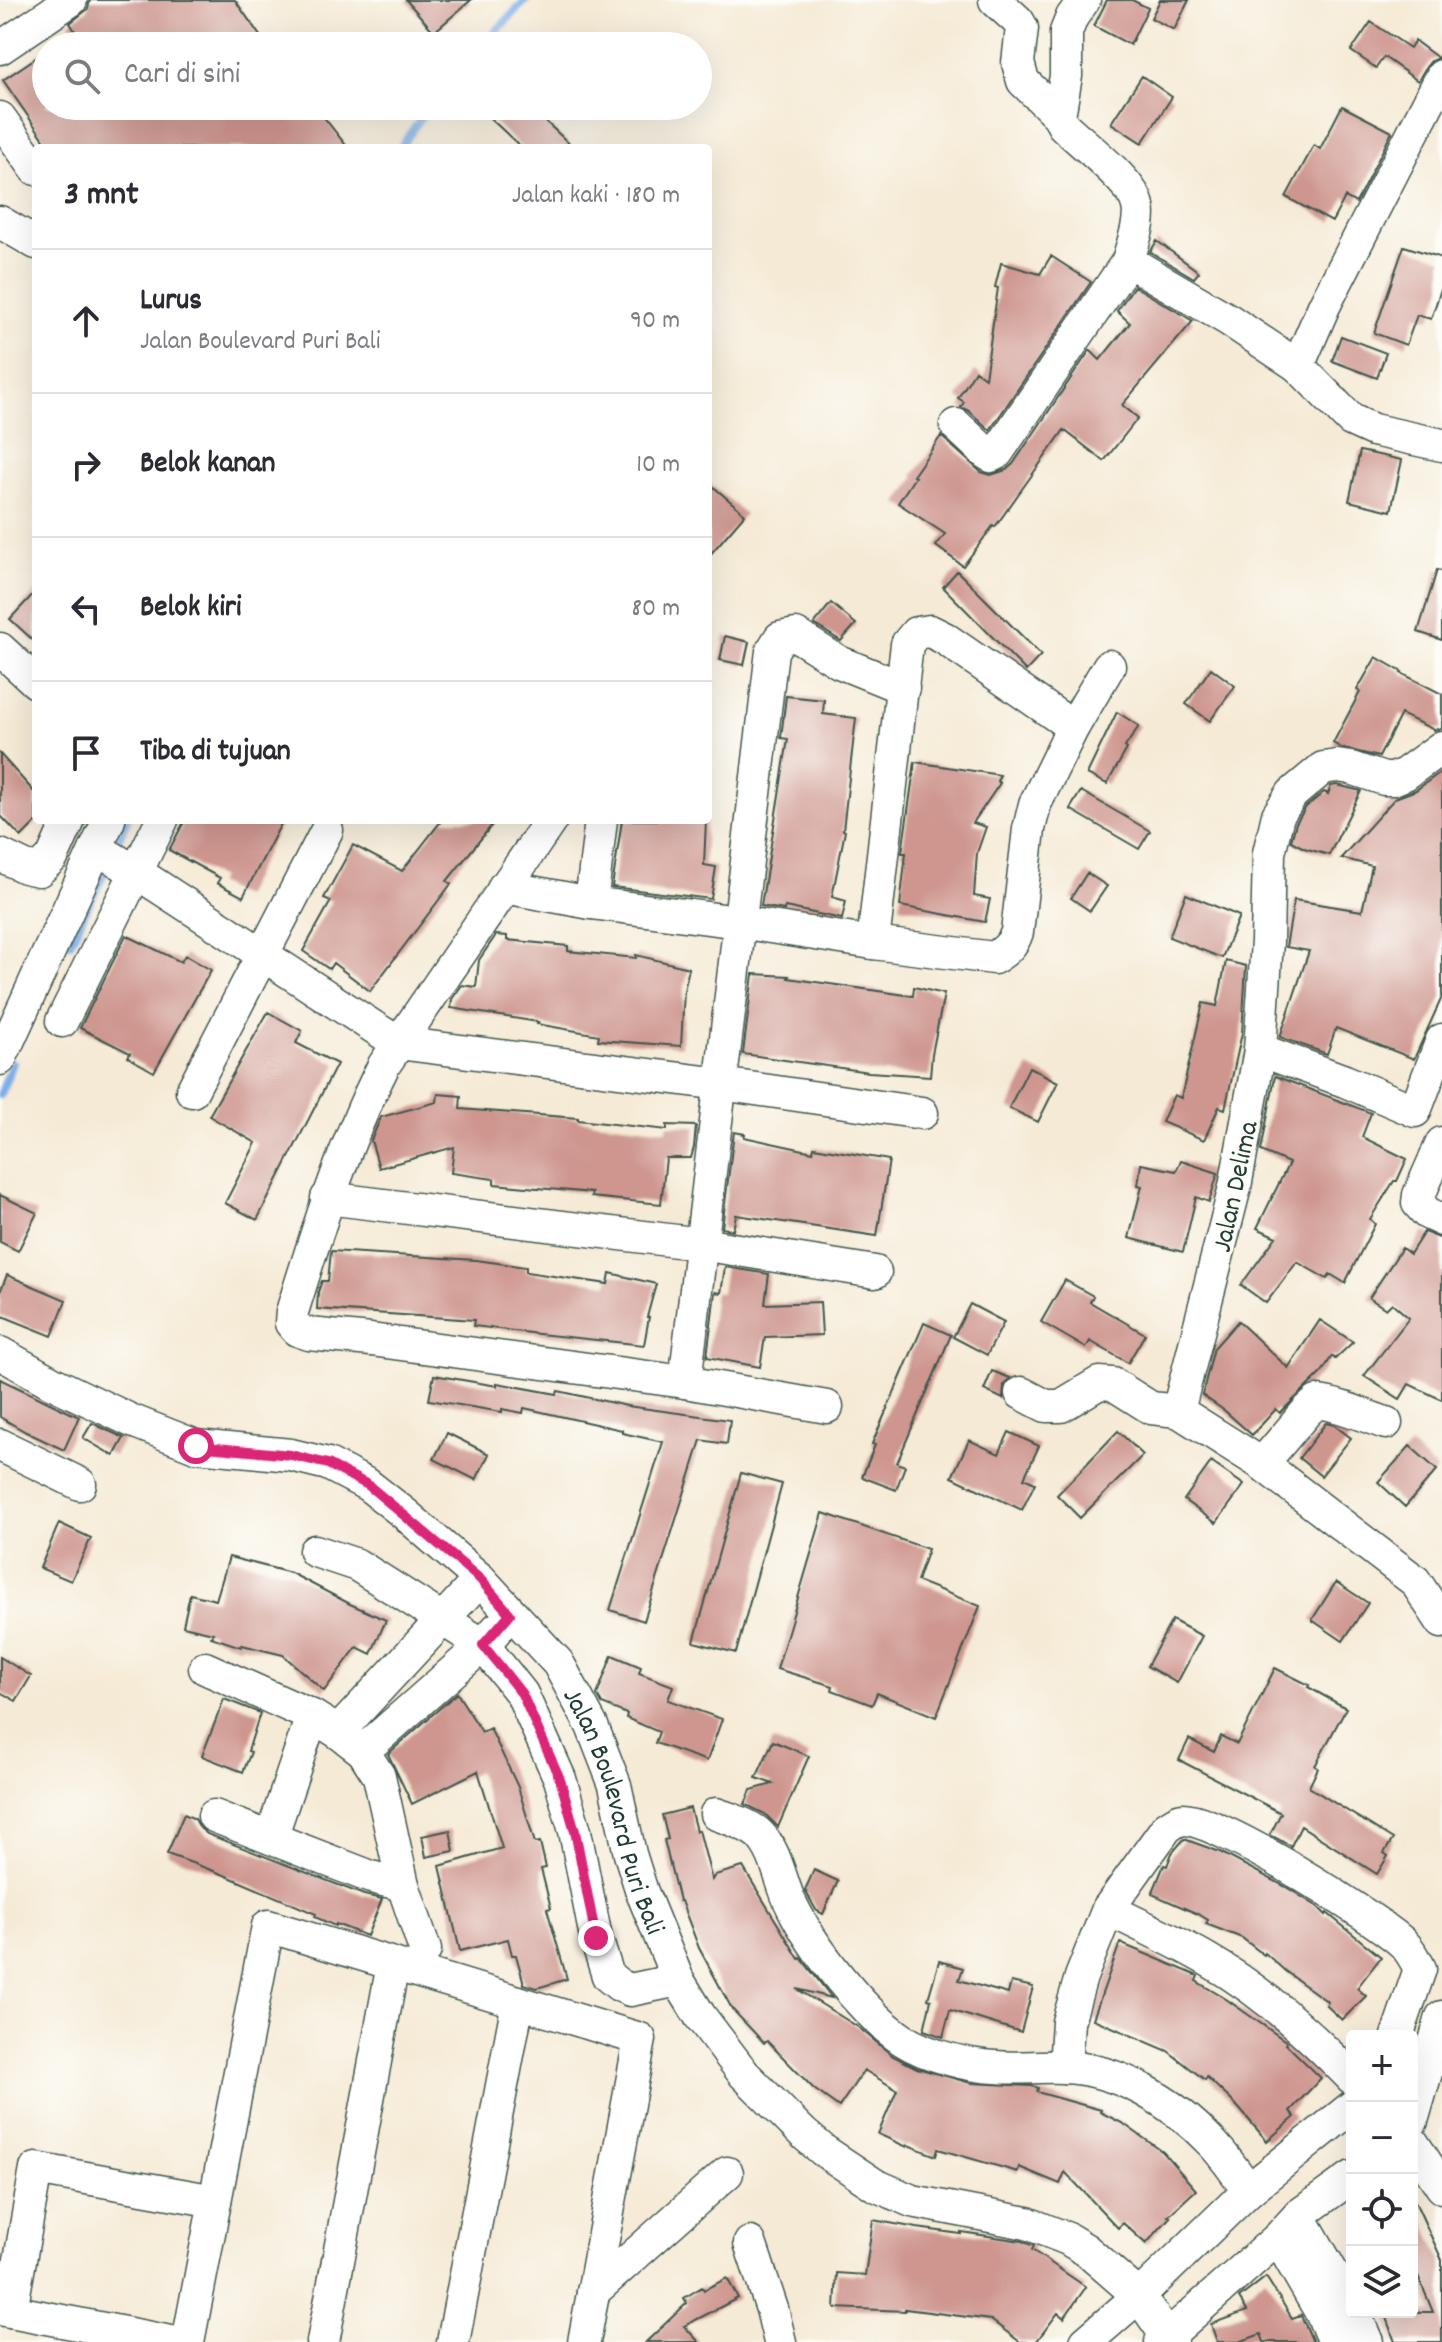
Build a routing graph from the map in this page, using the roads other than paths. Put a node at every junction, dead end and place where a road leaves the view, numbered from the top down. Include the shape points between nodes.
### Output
1 (71, 0) edge
2 (995, 0) edge
3 (1084, 0) edge
4 (0, 48) edge
5 (1442, 76) edge
6 (1059, 116) junction
7 (0, 118) edge
8 (32, 163) edge
9 (0, 222) edge
10 (32, 241) edge
11 (1128, 261) junction
12 (1298, 366) junction
13 (956, 425) dead end
14 (1442, 445) edge
15 (0, 649) edge
16 (1109, 666) dead end
17 (32, 678) edge
18 (903, 688) junction
19 (1073, 727) junction
20 (1442, 747) edge
21 (67, 824) edge
22 (156, 824) edge
23 (548, 824) edge
24 (601, 824) edge
25 (327, 830) dead end
26 (114, 851) edge
27 (0, 855) edge
28 (504, 887) junction
29 (591, 903) junction
30 (739, 922) junction
31 (873, 943) junction
32 (262, 955) junction
33 (53, 1000) junction
34 (1442, 1040) edge
35 (398, 1043) junction
36 (1260, 1050) junction
37 (0, 1059) edge
38 (721, 1084) junction
39 (192, 1091) dead end
40 (922, 1113) dead end
41 (1429, 1116) edge
42 (1442, 1143) edge
43 (327, 1198) junction
44 (1442, 1220) edge
45 (701, 1244) junction
46 (875, 1272) dead end
47 (0, 1353) edge
48 (685, 1382) junction
49 (1021, 1393) dead end
50 (827, 1407) dead end
51 (1178, 1411) junction
52 (1386, 1423) dead end
53 (0, 1445) edge
54 (1262, 1464) junction
55 (80, 1484) dead end
56 (315, 1551) dead end
57 (480, 1579) junction
58 (510, 1614) junction
59 (443, 1619) junction
60 (1442, 1622) edge
61 (483, 1645) junction
62 (205, 1668) dead end
63 (338, 1733) junction
64 (716, 1814) dead end
65 (214, 1816) dead end
66 (271, 1838) junction
67 (403, 1885) junction
68 (1108, 1909) junction
69 (425, 1950) dead end
70 (393, 1964) junction
71 (678, 1980) junction
72 (518, 2002) junction
73 (1442, 2017) edge
74 (1399, 2030) edge
75 (1065, 2067) junction
76 (1346, 2072) edge
77 (1417, 2102) edge
78 (1346, 2112) edge
79 (1418, 2151) edge
80 (727, 2173) dead end
81 (1346, 2182) edge
82 (1442, 2187) edge
83 (1249, 2190) junction
84 (215, 2201) junction
85 (1288, 2227) junction
86 (750, 2243) dead end
87 (593, 2292) junction
88 (1139, 2296) junction
89 (1346, 2300) edge
90 (6, 2310) edge
91 (1357, 2318) edge
92 (1166, 2340) edge
93 (171, 2342) edge
94 (188, 2342) edge
95 (323, 2342) edge
96 (453, 2342) edge
97 (584, 2342) edge
98 (761, 2342) edge
99 (777, 2342) edge
100 (1086, 2342) edge
101 (1334, 2342) edge
102 (1367, 2342) edge

1 - 4 street
2 - 6 street via 1022,28 1018,63 1023,81
3 - 6 street via 1066,32
5 - 12 street
6 - 11 street via 1130,188 1138,206
7 - 8 street
9 - 10 street
11 - 12 street
11 - 13 street via 997,453 986,453
12 - 14 street via 1351,420
15 - 17 street
16 - 19 street
18 - 19 street via 907,644 916,633 930,631
18 - 30 street via 839,662 796,635 780,638 772,651
18 - 31 street
19 - 31 street via 1035,804 1017,932 1009,948 994,958
20 - 36 street, Jalan Delima via 1393,779 1351,768 1323,768 1292,794 1278,815 1269,853
21 - 27 street via 52,858 39,870
22 - 26 street
23 - 28 street
24 - 29 street
25 - 32 street
26 - 32 street
26 - 33 street
26 - 33 street
28 - 29 street
28 - 35 street
29 - 30 street
30 - 31 street
30 - 38 street
32 - 35 street
32 - 39 street
33 - 37 street
34 - 41 street
35 - 38 street
35 - 43 street via 363,1106
36 - 41 street
36 - 51 street, Jalan Delima via 1235,1187
38 - 40 street
38 - 45 street
42 - 44 street via 1418,1203
43 - 45 street
43 - 48 street via 292,1312 297,1330
45 - 46 street
45 - 48 street
47 - 57 street, Jalan Boulevard Puri Bali via 130,1420 196,1446 328,1464 368,1485
48 - 50 street
49 - 51 street via 1046,1406 1061,1406 1099,1383 1113,1384 1151,1408
51 - 54 street
52 - 54 street via 1317,1402
53 - 55 street
54 - 60 street via 1415,1581
56 - 59 street via 357,1565
57 - 58 street, Jalan Boulevard Puri Bali
57 - 59 street
58 - 61 street
58 - 71 street, Jalan Boulevard Puri Bali via 558,1663 628,1787 630,1854
59 - 61 street
59 - 63 street
61 - 63 street
61 - 71 street via 522,1694 560,1779 608,1976 630,1990
62 - 63 street
63 - 66 street
63 - 67 street via 379,1776
64 - 75 street via 757,1832 768,1845 810,1937 856,1996 895,2034 931,2053 969,2063
65 - 66 street
66 - 67 street
67 - 69 street
68 - 74 street via 1167,1827 1181,1819 1199,1822 1262,1851 1350,1906 1414,1955 1420,1969
68 - 75 street via 1068,2022
68 - 76 street via 1208,1960 1262,1996
70 - 72 street
70 - 84 street via 268,1926
70 - 95 street
71 - 88 street, Jalan Boulevard Puri Bali via 744,2074 804,2134 850,2170 912,2201 1027,2223 1068,2239
72 - 87 street via 640,2039
72 - 96 street
73 - 77 street
75 - 83 street via 1105,2073 1146,2091 1211,2142
78 - 83 street
79 - 82 street
80 - 87 street
81 - 85 street
83 - 88 street
84 - 90 street via 36,2169
84 - 94 street
85 - 89 street
85 - 92 street
85 - 101 street
86 - 99 street
87 - 97 street
88 - 92 street, Jalan Boulevard Puri Bali
88 - 100 street
90 - 93 street
91 - 102 street
98 - 99 street

